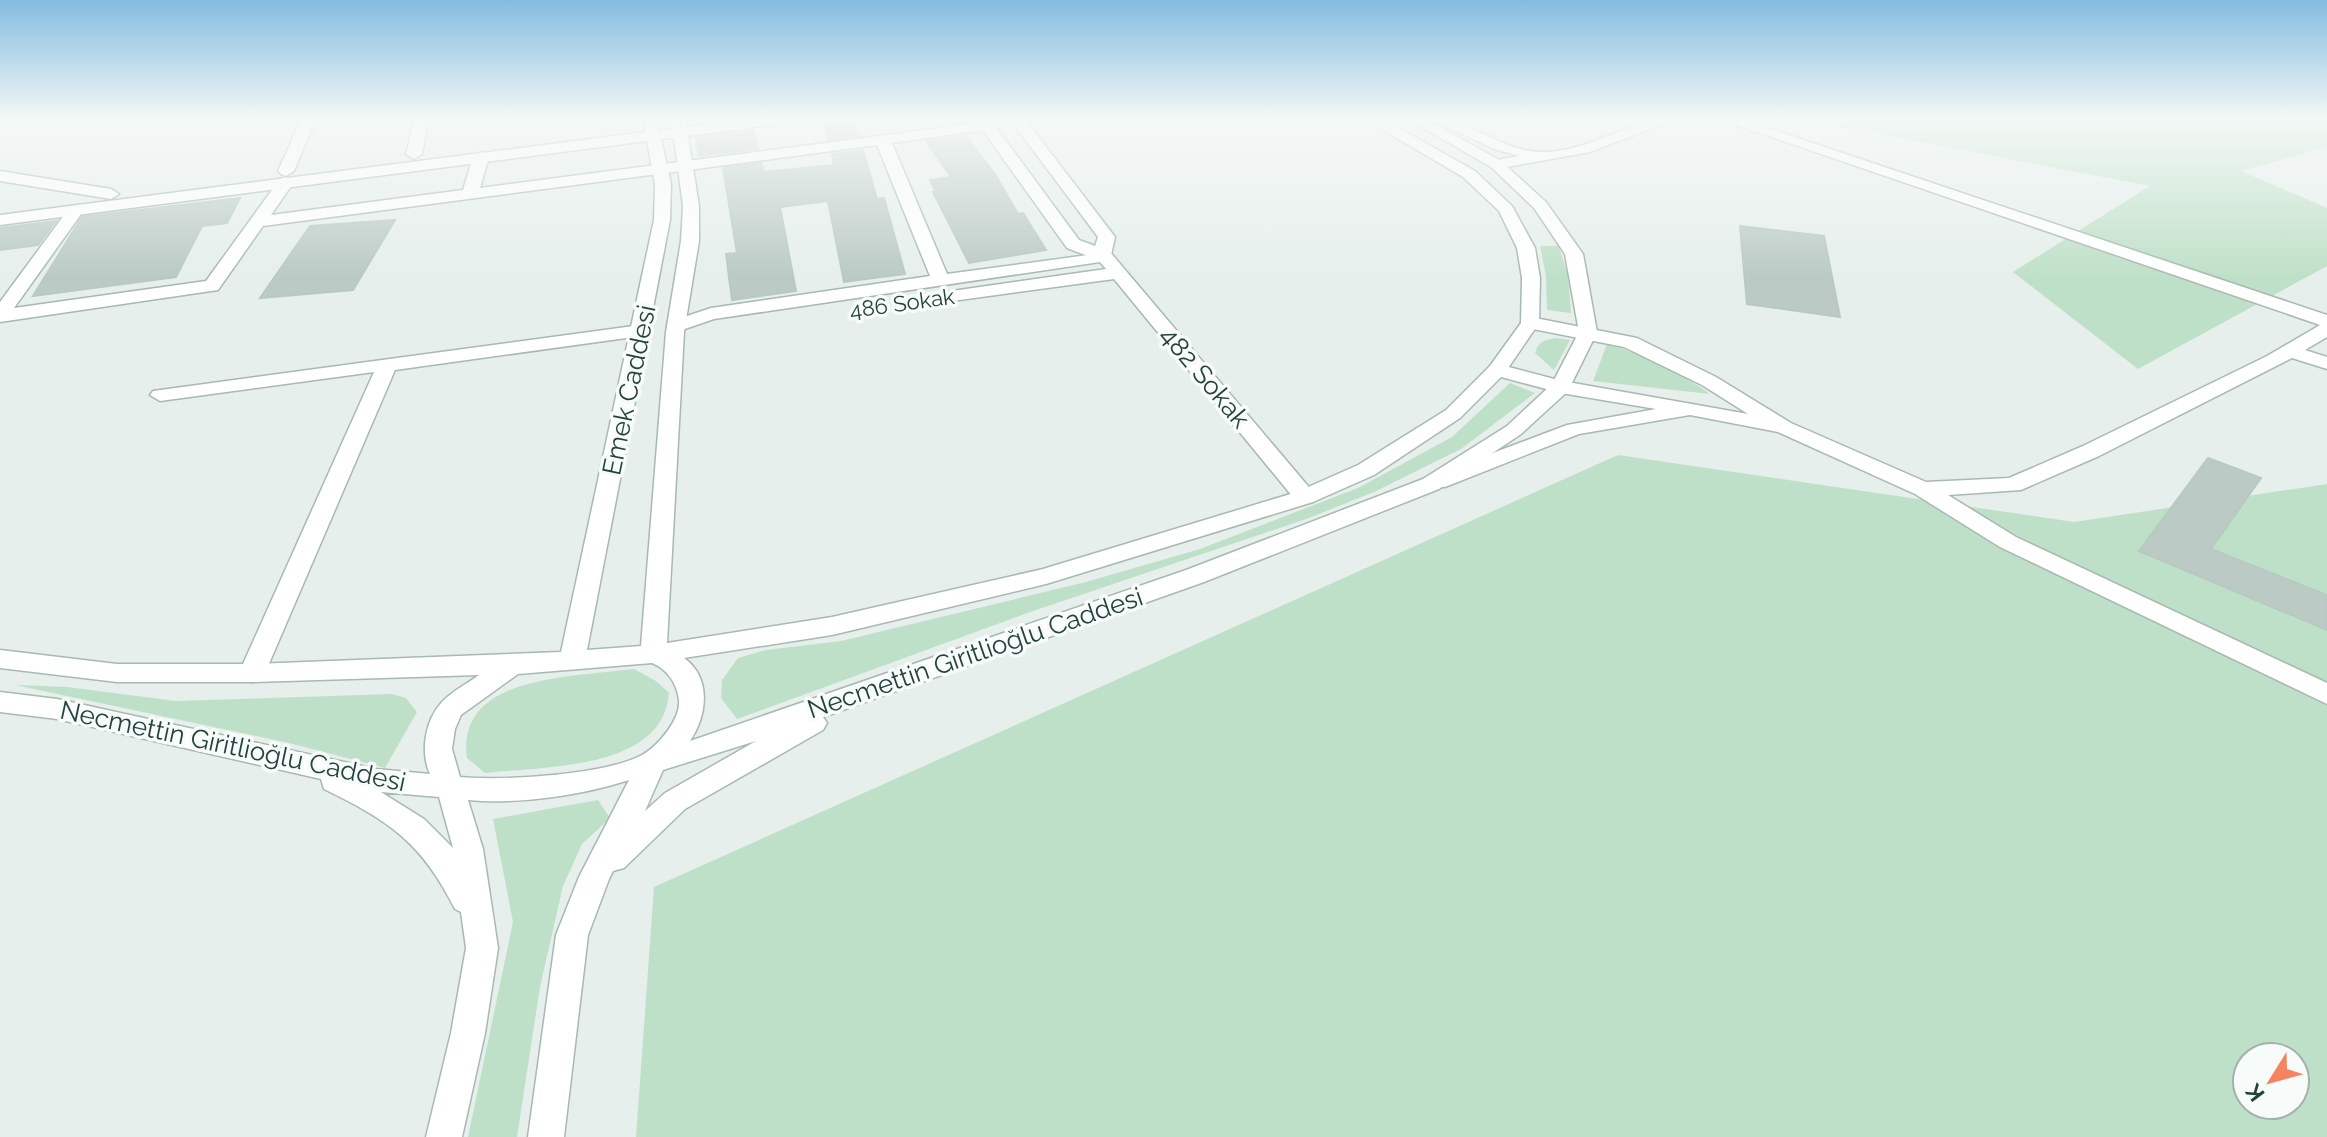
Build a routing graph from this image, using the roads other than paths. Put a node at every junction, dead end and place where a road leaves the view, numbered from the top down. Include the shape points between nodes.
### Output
1 (288, 171) edge
2 (319, 171) edge
3 (344, 171) edge
4 (477, 171) edge
5 (651, 171) edge
6 (659, 171) edge
7 (685, 171) edge
8 (896, 171) edge
9 (1019, 171) edge
10 (1057, 171) edge
11 (1464, 171) edge
12 (1504, 171) edge
13 (1881, 171) edge
14 (0, 176) edge
15 (286, 177) junction
16 (111, 194) junction
17 (470, 194) junction
18 (0, 206) edge
19 (76, 210) junction
20 (0, 220) edge
21 (258, 222) junction
22 (1102, 254) junction
23 (1118, 273) junction
24 (941, 281) junction
25 (0, 315) edge
26 (2327, 321) edge
27 (1530, 323) junction
28 (680, 326) junction
29 (2327, 329) edge
30 (641, 331) junction
31 (1588, 332) junction
32 (2290, 351) junction
33 (2327, 363) edge
34 (387, 365) junction
35 (1497, 370) junction
36 (1561, 387) junction
37 (160, 395) dead end
38 (1690, 409) junction
39 (1784, 427) junction
40 (1431, 484) junction
41 (1923, 489) junction
42 (1305, 497) junction
43 (653, 654) junction
44 (0, 659) edge
45 (572, 661) junction
46 (511, 665) junction
47 (252, 673) junction
48 (915, 674) junction
49 (2327, 694) edge
50 (0, 702) edge
51 (292, 762) junction
52 (650, 765) junction
53 (450, 787) junction
54 (594, 877) junction
55 (482, 948) junction
56 (444, 1137) edge
57 (546, 1137) edge

1 - 15 street
2 - 15 street
3 - 15 street
4 - 17 street
5 - 17 street
6 - 30 street, Emek Caddesi via 665,202
7 - 28 street, Emek Caddesi via 690,241
8 - 24 street
9 - 22 street via 1073,244
10 - 22 street via 1107,237
11 - 27 street via 1506,209 1526,248
12 - 31 street via 1540,205 1574,254
13 - 26 street
14 - 16 street
15 - 16 street
15 - 19 street
15 - 21 street
16 - 18 street
17 - 21 street
19 - 20 street
19 - 25 street
21 - 25 street via 212,286
22 - 23 street, 482 Sokak
22 - 24 street, 486 Sokak
23 - 28 street, 486 Sokak via 716,330
23 - 42 street, 482 Sokak
24 - 28 street, 486 Sokak via 711,314
27 - 31 street
27 - 35 street, Necmettin Giritlioğlu Caddesi
28 - 30 street
28 - 43 street, Emek Caddesi
29 - 32 street
30 - 34 street
30 - 45 street, Emek Caddesi
31 - 36 street, Necmettin Giritlioğlu Caddesi
31 - 39 street via 1664,356
32 - 33 street
32 - 41 street via 2013,485
34 - 37 street
34 - 47 street
35 - 36 street
35 - 42 street, Necmettin Giritlioğlu Caddesi via 1453,414 1409,445
36 - 38 street
36 - 40 street, Necmettin Giritlioğlu Caddesi via 1514,430
38 - 39 street
38 - 40 street via 1574,429
39 - 41 street
40 - 48 street, Necmettin Giritlioğlu Caddesi via 1195,576
41 - 49 street via 2008,542
42 - 43 street, Necmettin Giritlioğlu Caddesi via 1046,576 832,626
43 - 45 street, Necmettin Giritlioğlu Caddesi
43 - 52 street via 682,670 693,702 686,725
44 - 47 street, Necmettin Giritlioğlu Caddesi via 117,673
45 - 46 street, Necmettin Giritlioğlu Caddesi
46 - 47 street, Necmettin Giritlioğlu Caddesi
46 - 53 street via 451,709 438,749
48 - 52 street, Necmettin Giritlioğlu Caddesi
48 - 54 street via 845,705 708,780 650,821
50 - 51 street, Necmettin Giritlioğlu Caddesi via 57,709
51 - 53 street, Necmettin Giritlioğlu Caddesi via 376,780
51 - 55 street via 389,809 421,835 459,877
52 - 53 street, Necmettin Giritlioğlu Caddesi via 539,787
52 - 54 street
53 - 55 street via 468,849
54 - 57 street via 572,935
55 - 56 street

